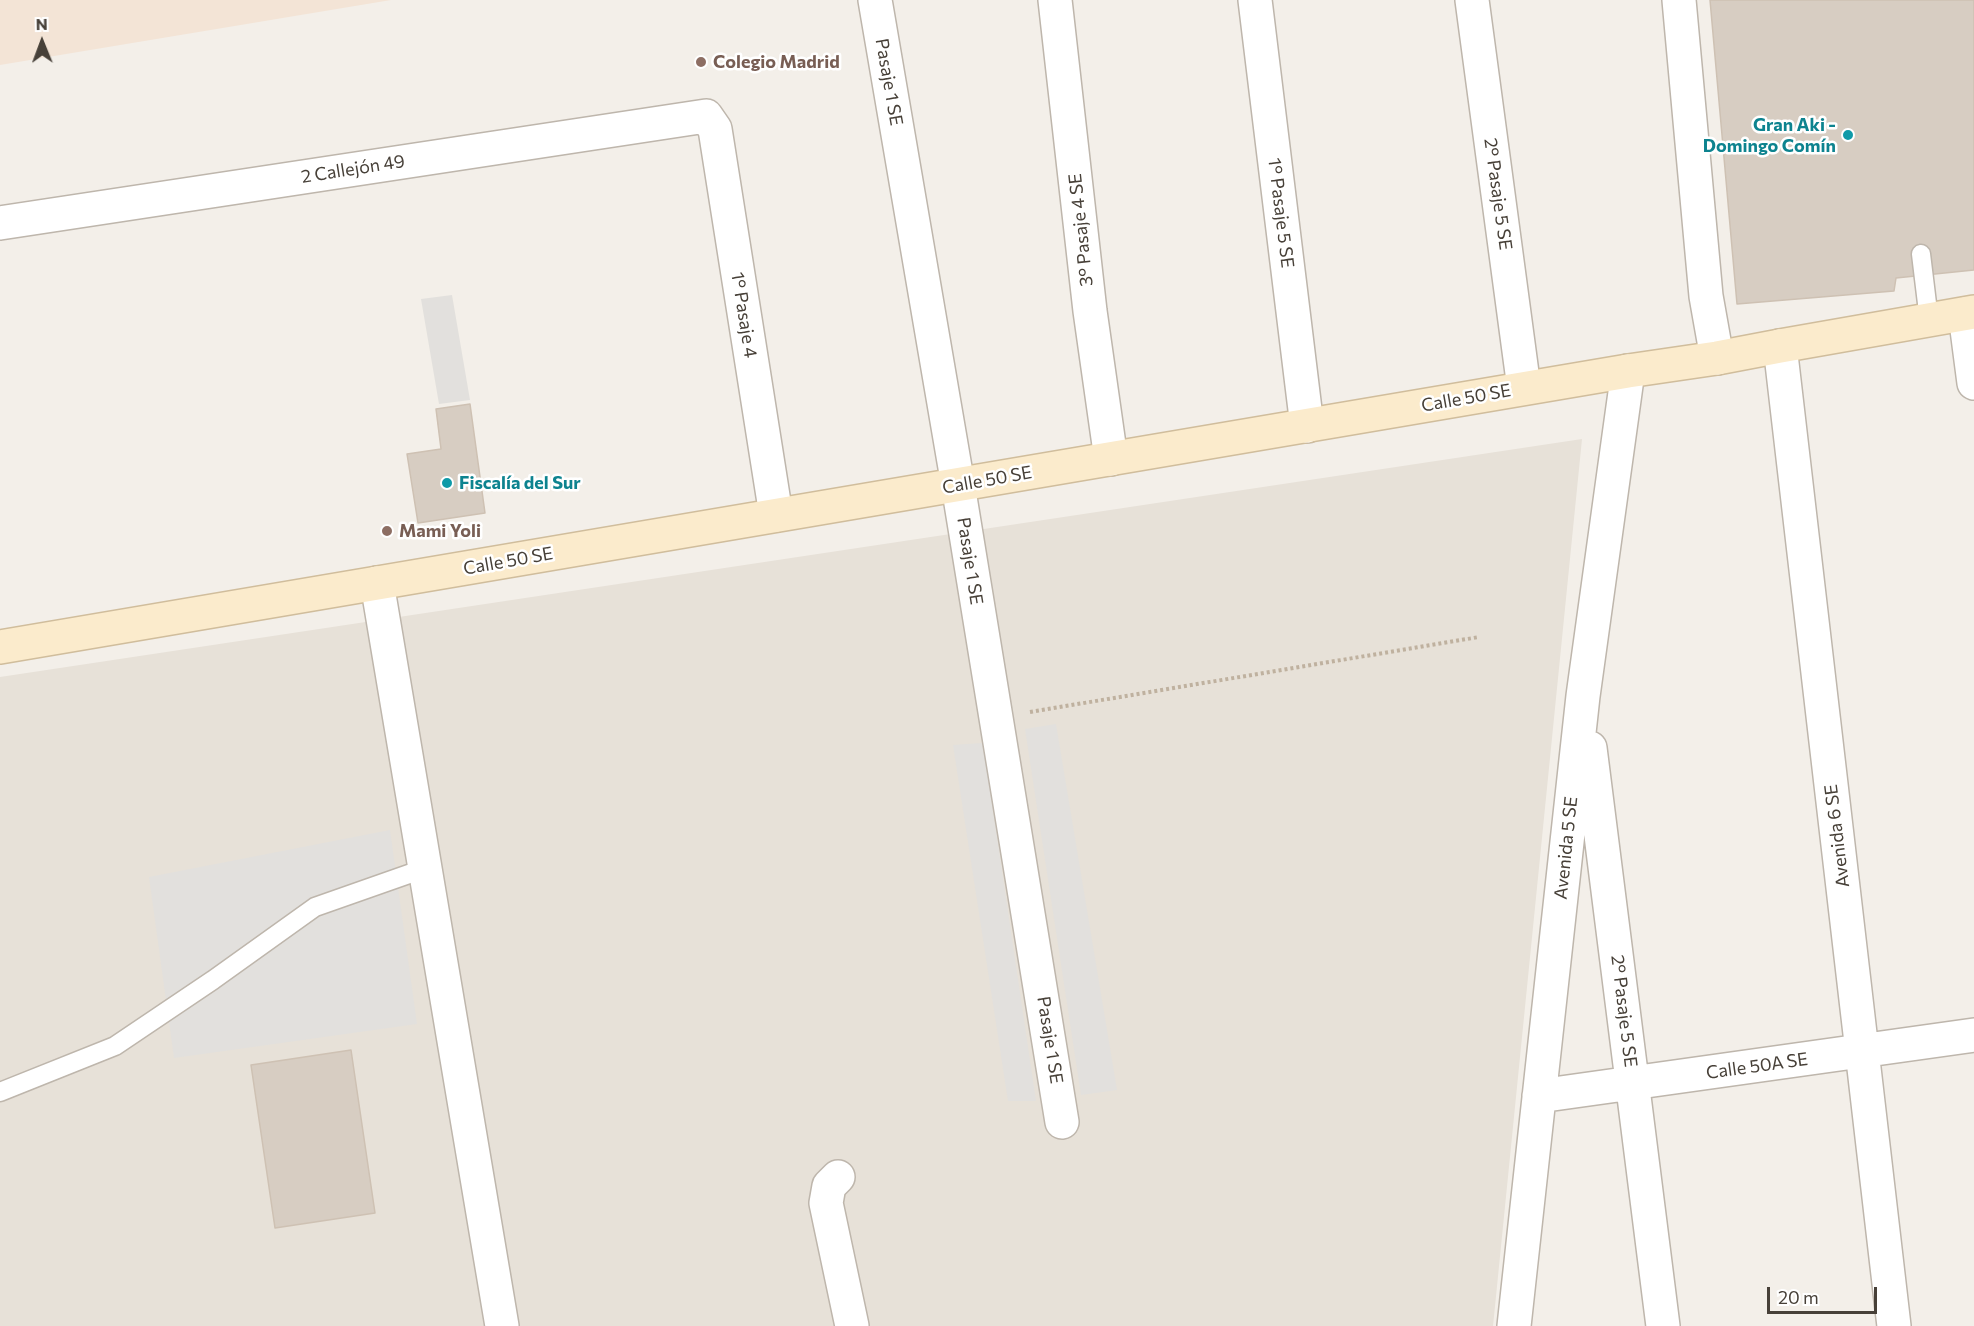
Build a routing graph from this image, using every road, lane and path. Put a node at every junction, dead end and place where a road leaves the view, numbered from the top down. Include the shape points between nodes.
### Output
1 (875, 0) edge
2 (1055, 0) edge
3 (1255, 0) edge
4 (1472, 0) edge
5 (1679, 0) edge
6 (706, 116) joint
7 (0, 223) edge
8 (1921, 254) dead end
9 (1970, 313) edge
10 (1929, 320) junction
11 (1779, 346) junction
12 (1717, 358) junction
13 (1628, 371) junction
14 (1974, 383) edge
15 (1524, 388) junction
16 (1307, 426) junction
17 (1111, 459) junction
18 (958, 485) junction
19 (776, 515) junction
20 (377, 583) junction
21 (1479, 637) dead end
22 (0, 647) edge
23 (1583, 696) junction
24 (996, 718) junction
25 (426, 868) junction
26 (1974, 1035) edge
27 (1862, 1051) junction
28 (1634, 1083) junction
29 (0, 1092) edge
30 (1539, 1096) junction
31 (1062, 1122) dead end
32 (838, 1177) dead end
33 (502, 1326) edge
34 (852, 1326) edge
35 (1514, 1326) edge
36 (1664, 1326) edge
37 (1894, 1326) edge

1 - 18 street, Pasaje 1 SE
2 - 17 street, 3° Pasaje 4 SE
3 - 16 street, 1° Pasaje 5 SE
4 - 15 street, 2° Pasaje 5 SE
5 - 12 street via 1706,296
6 - 7 street, 2 Callejón 49
6 - 19 street, 1° Pasaje 4 via 715,129
8 - 10 lane
9 - 10 street, Calle 50 SE
9 - 14 street
10 - 11 street, Calle 50 SE
11 - 12 street, Calle 50 SE
11 - 27 street, Avenida 6 SE
12 - 13 street, Calle 50 SE
13 - 15 street, Calle 50 SE
13 - 23 street, Avenida 5 SE
15 - 16 street, Calle 50 SE
16 - 17 street, Calle 50 SE
17 - 18 street, Calle 50 SE
18 - 19 street, Calle 50 SE
18 - 24 street, Pasaje 1 SE
19 - 20 street, Calle 50 SE
20 - 22 street, Calle 50 SE
20 - 25 street
21 - 24 path
23 - 28 street, 2° Pasaje 5 SE
23 - 30 street, Avenida 5 SE
24 - 31 street, Pasaje 1 SE
25 - 29 lane via 315,906 116,1046
25 - 33 street
26 - 27 street, Calle 50A SE
27 - 28 street, Calle 50A SE
27 - 37 street, Avenida 6 SE
28 - 30 street, Calle 50A SE
28 - 36 street, 2° Pasaje 5 SE
30 - 35 street, Avenida 5 SE
32 - 34 street via 829,1186 826,1203

